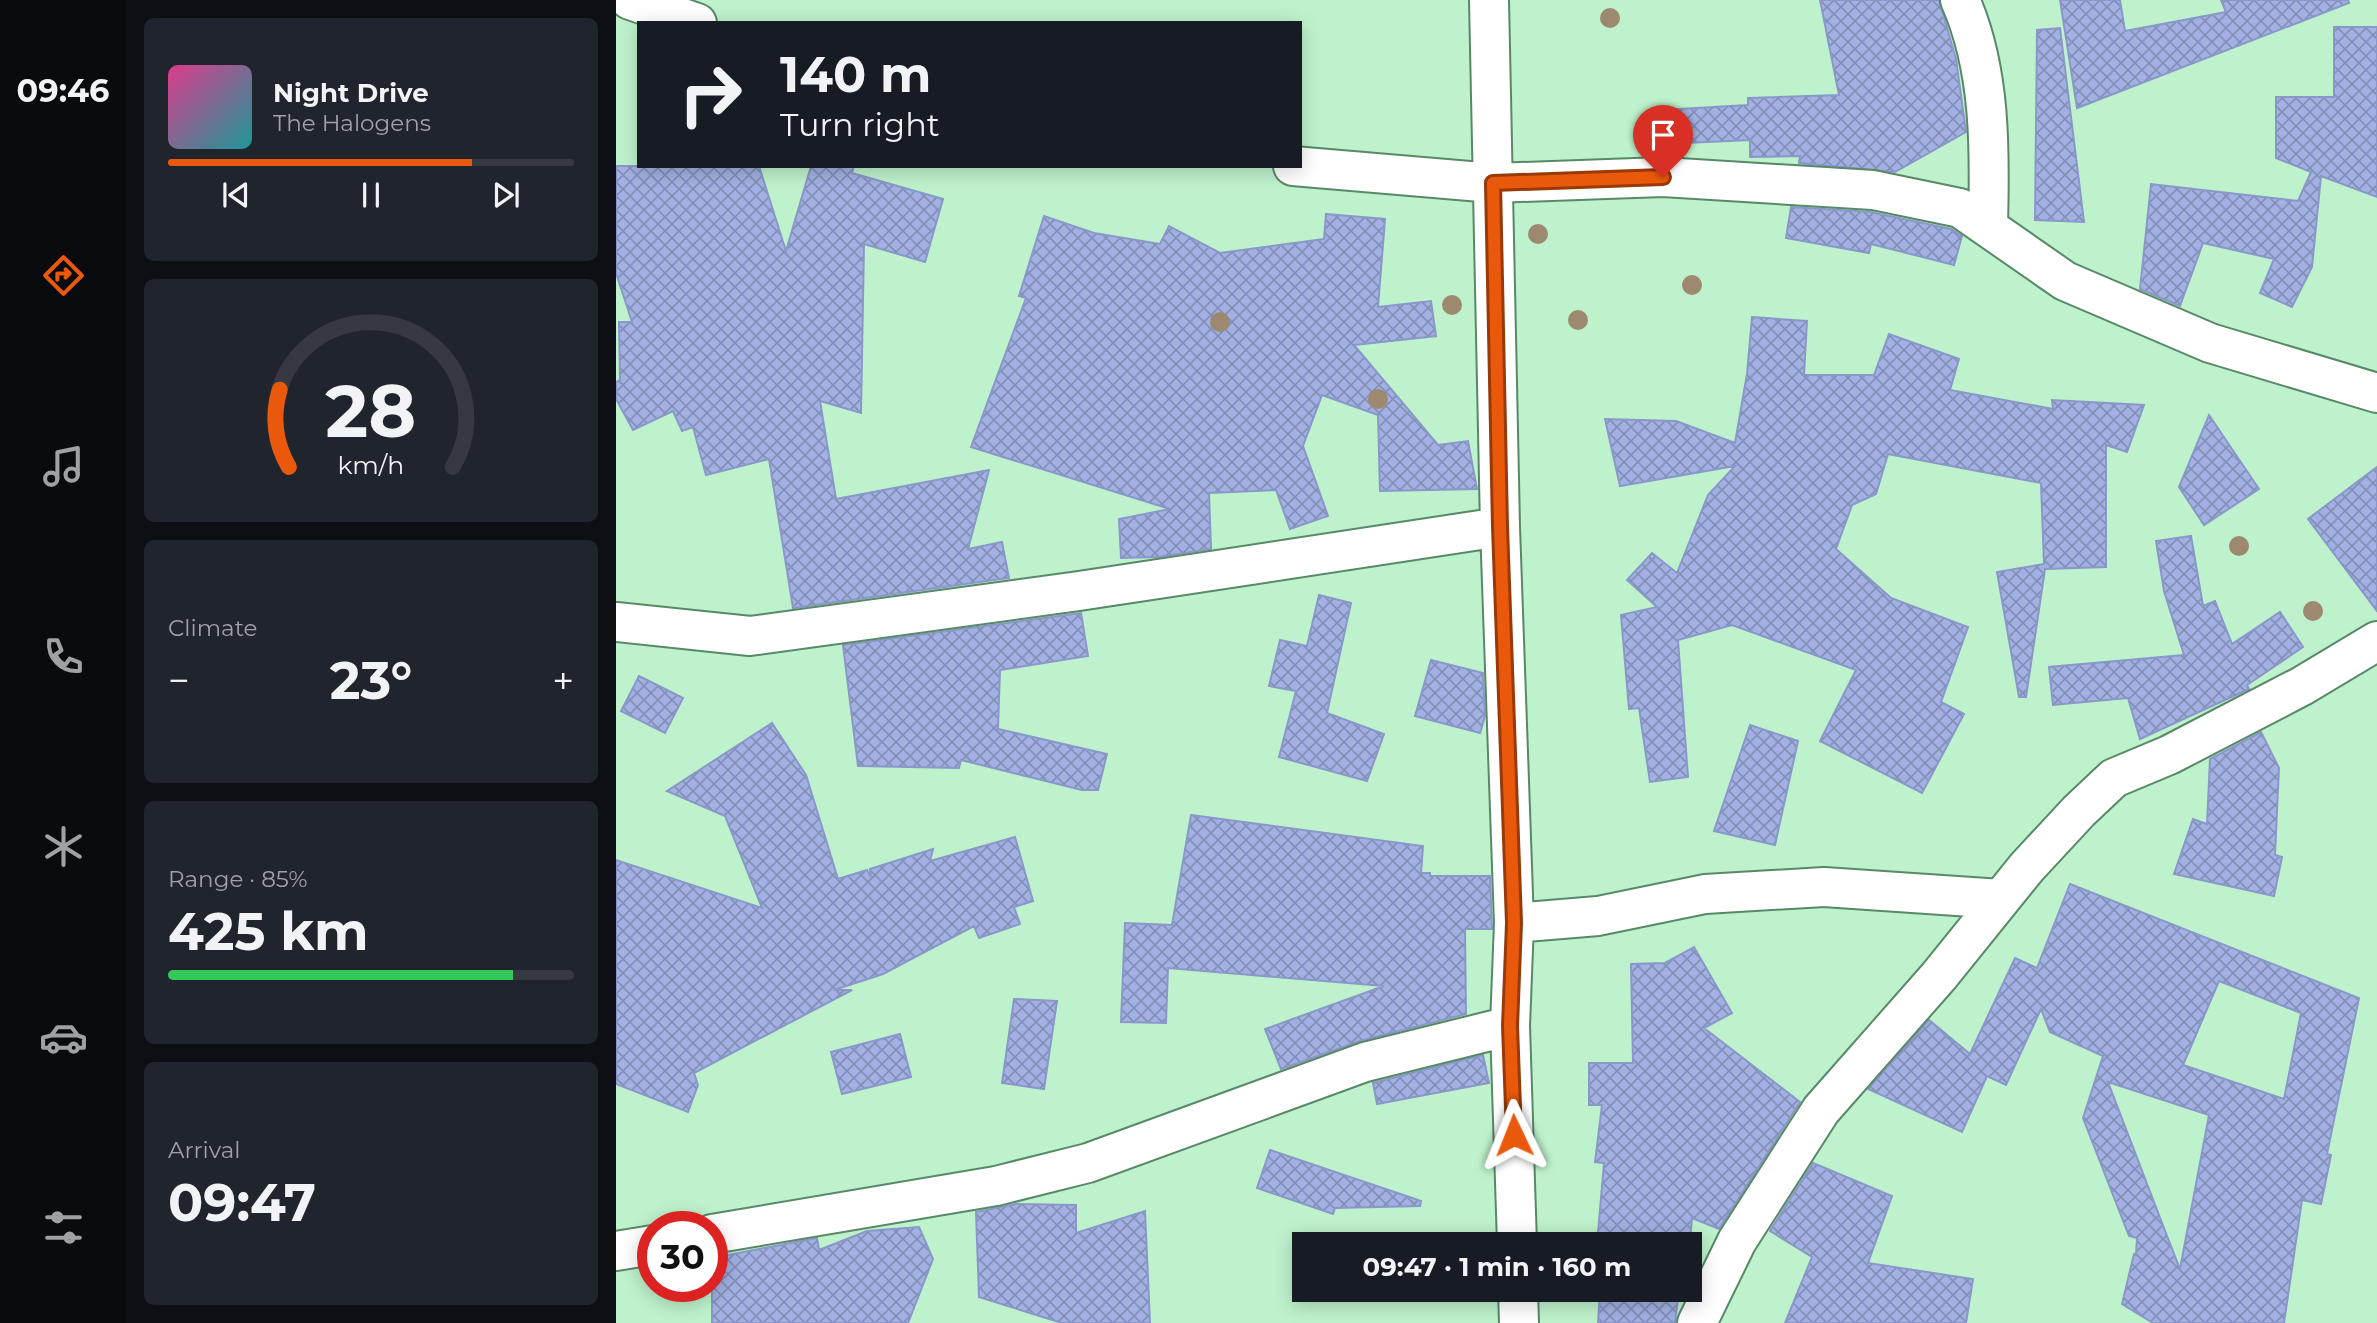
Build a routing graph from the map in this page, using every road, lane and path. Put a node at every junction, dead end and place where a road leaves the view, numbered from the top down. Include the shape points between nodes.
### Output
1 (629, 0) edge
2 (1489, 0) edge
3 (1960, 0) edge
4 (691, 21) edge
5 (1302, 167) edge
6 (1493, 183) junction
7 (1989, 226) junction
8 (2377, 393) edge
9 (1500, 527) junction
10 (616, 622) edge
11 (2377, 640) edge
12 (2001, 899) junction
13 (1514, 923) junction
14 (1510, 1026) junction
15 (728, 1231) edge
16 (1517, 1232) edge
17 (637, 1248) edge
18 (616, 1251) edge
19 (1518, 1302) edge
20 (1519, 1323) edge
21 (1696, 1323) edge

1 - 4 street
2 - 6 street
3 - 7 street via 1972,25 1990,142
5 - 6 street
6 - 7 street via 1663,177 1873,190 1960,208
6 - 9 street
7 - 8 street via 2065,281 2210,343
9 - 10 street via 750,636
9 - 13 street
11 - 12 street via 2302,686 2169,755 2113,778
12 - 13 street via 1824,887 1705,894 1598,916
12 - 21 street via 1821,1110 1737,1241
13 - 14 street
14 - 15 street via 1365,1062 1088,1163 996,1186
14 - 16 street
17 - 18 street
19 - 20 street

